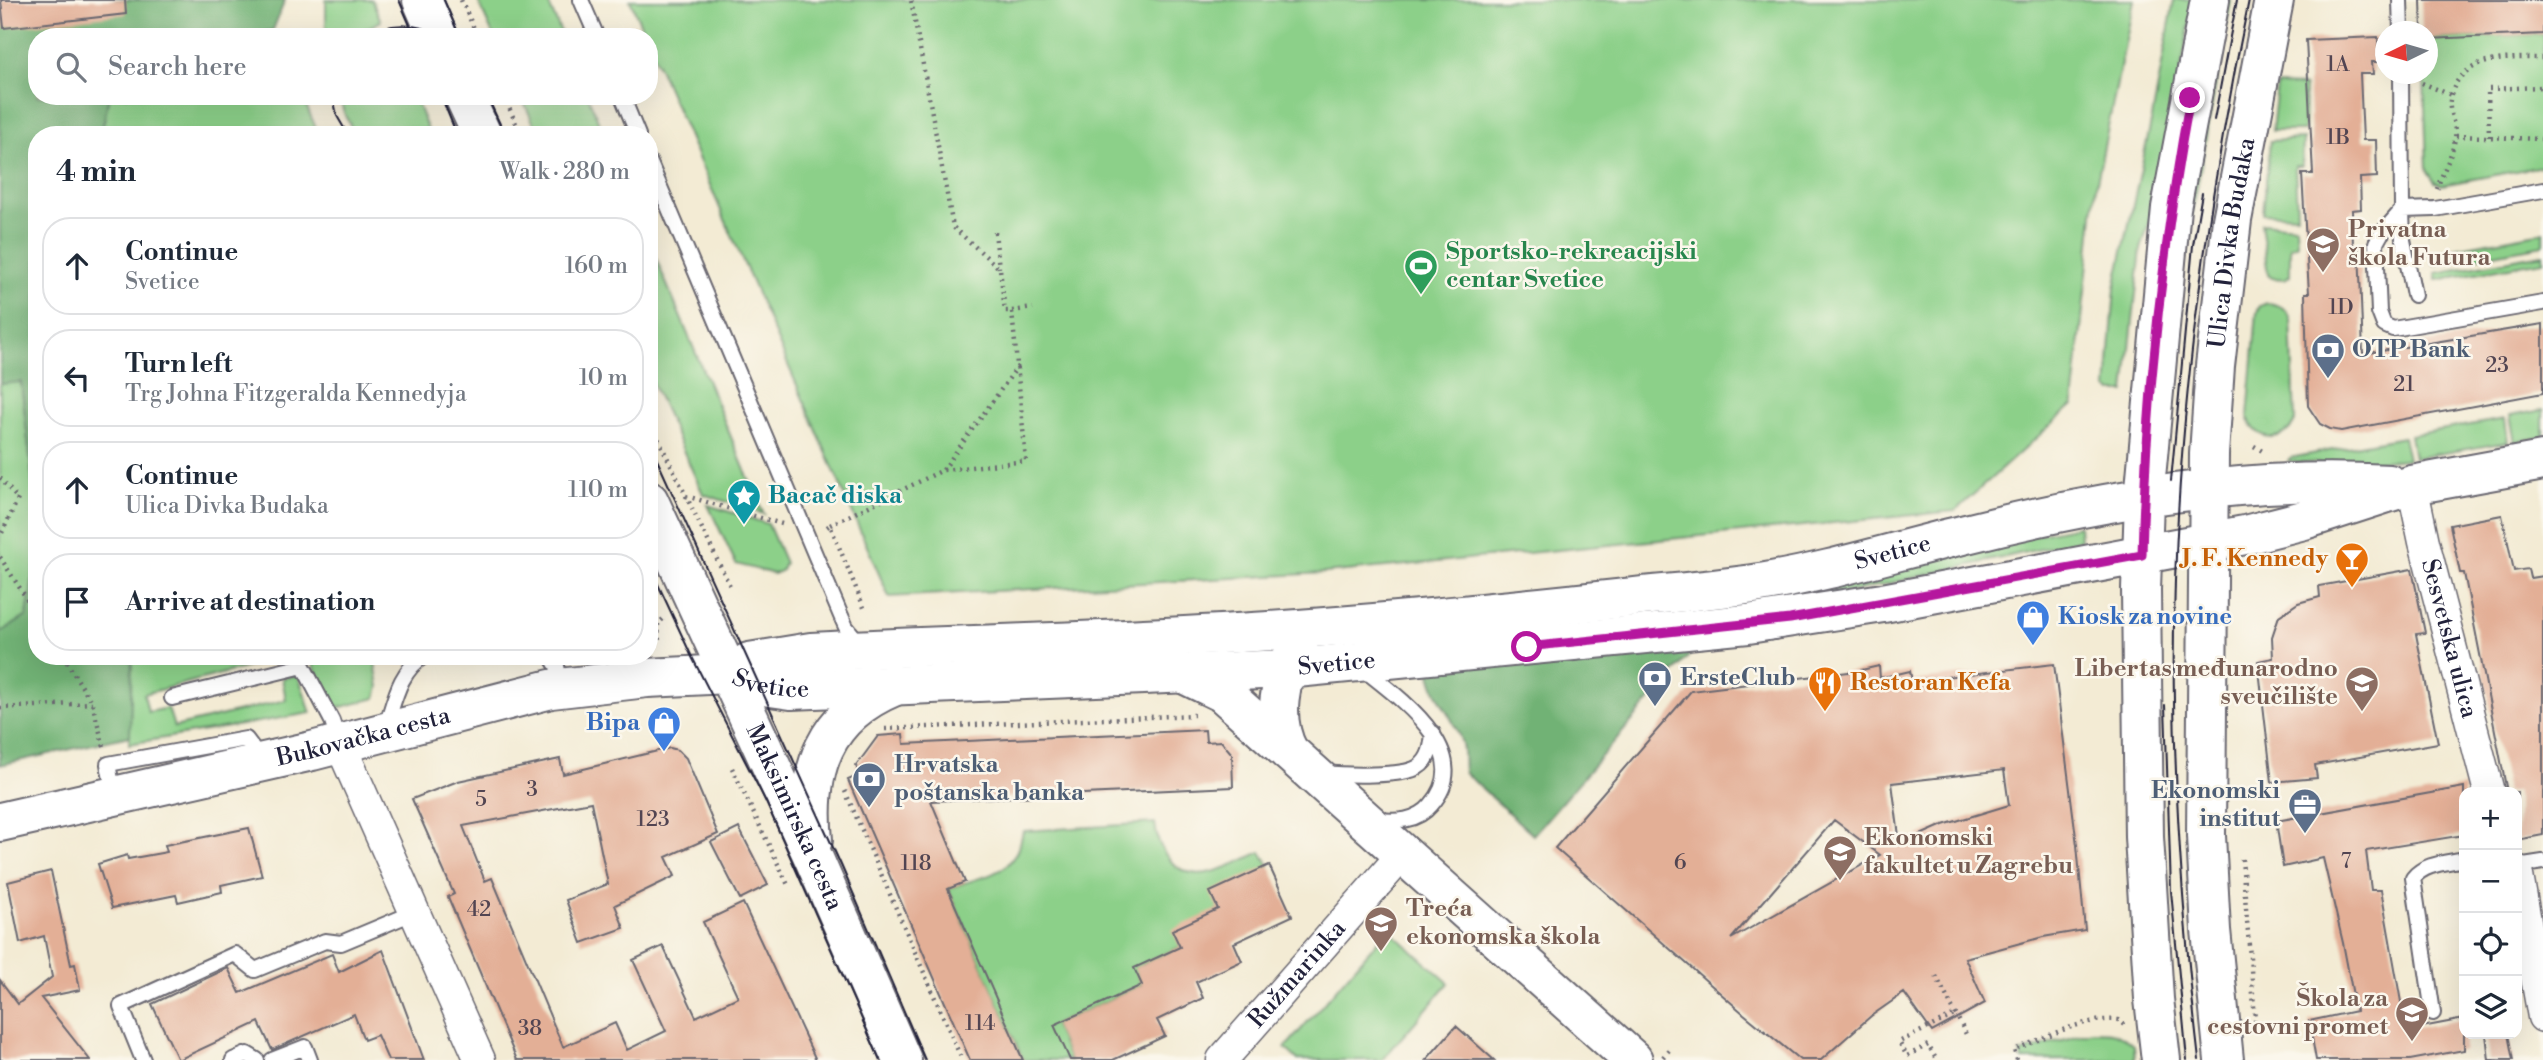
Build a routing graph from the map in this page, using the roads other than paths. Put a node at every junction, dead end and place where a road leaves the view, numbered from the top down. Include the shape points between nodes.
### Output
1 (422, 0) edge
2 (581, 0) edge
3 (2210, 0) edge
4 (2274, 0) edge
5 (2400, 0) edge
6 (2400, 21) edge
7 (434, 28) edge
8 (593, 28) edge
9 (2401, 84) edge
10 (468, 105) edge
11 (626, 105) edge
12 (478, 126) edge
13 (634, 126) edge
14 (658, 182) edge
15 (2543, 190) edge
16 (2402, 210) junction
17 (2414, 295) dead end
18 (2543, 303) edge
19 (2543, 461) edge
20 (2412, 485) junction
21 (2207, 489) junction
22 (667, 498) edge
23 (2144, 499) junction
24 (2207, 542) junction
25 (2142, 555) junction
26 (1335, 645) junction
27 (866, 650) junction
28 (413, 665) edge
29 (590, 665) edge
30 (1286, 669) junction
31 (729, 674) junction
32 (1184, 674) junction
33 (563, 676) edge
34 (897, 685) junction
35 (172, 698) dead end
36 (384, 732) junction
37 (1433, 732) junction
38 (340, 744) junction
39 (1298, 760) junction
40 (2488, 787) edge
41 (1354, 812) junction
42 (0, 822) edge
43 (1402, 855) junction
44 (814, 859) junction
45 (2459, 860) edge
46 (2543, 862) edge
47 (2522, 867) edge
48 (2522, 897) edge
49 (415, 912) junction
50 (2433, 1013) dead end
51 (2543, 1017) edge
52 (143, 1060) edge
53 (233, 1060) edge
54 (257, 1060) edge
55 (272, 1060) edge
56 (310, 1060) edge
57 (480, 1060) edge
58 (902, 1060) edge
59 (1220, 1060) edge
60 (1633, 1060) edge
61 (2161, 1060) edge
62 (2224, 1060) edge

1 - 7 main road
2 - 8 lane
3 - 23 main road via 2171,208
4 - 21 main road, Ulica Divka Budaka via 2223,283
5 - 6 lane
9 - 16 lane
10 - 12 main road
11 - 13 lane
14 - 27 lane via 841,616
15 - 16 lane
16 - 17 lane
16 - 18 lane via 2376,243 2379,312 2384,326 2393,329
19 - 20 main road, Svetice
20 - 21 main road, Svetice via 2320,482
20 - 24 main road, Svetice via 2304,520
20 - 40 street, Sesvetska ulica
21 - 23 main road, Svetice
21 - 24 main road, Ulica Divka Budaka
22 - 31 main road, Maksimirska cesta
23 - 25 main road
23 - 26 main road, Svetice via 2024,520 1758,583 1522,610
24 - 25 main road, Svetice
24 - 62 main road, Ulica Divka Budaka via 2206,836
25 - 26 main road, Svetice via 1759,623
25 - 61 main road via 2146,874
26 - 27 main road, Svetice via 1200,636
26 - 30 main road, Svetice
26 - 30 main road via 1295,651
26 - 37 lane
27 - 31 main road, Svetice via 773,657 749,662
28 - 36 lane via 402,678
29 - 33 main road
30 - 32 main road, Svetice
30 - 39 main road via 1279,714 1282,739
31 - 33 main road, Bukovačka cesta
31 - 34 main road, Svetice via 776,689
31 - 44 main road, Maksimirska cesta
32 - 34 main road, Svetice
32 - 39 main road via 1223,693
33 - 36 main road, Bukovačka cesta via 512,697
34 - 44 main road via 859,705 828,740 811,798
35 - 38 lane via 303,666
36 - 38 main road, Bukovačka cesta
37 - 39 lane via 1424,762 1409,771 1346,774
37 - 41 lane via 1443,755 1443,783 1427,811 1403,820
38 - 42 main road, Bukovačka cesta via 264,763 111,780
38 - 49 street
39 - 41 main road
41 - 43 main road
43 - 59 street, Ružmarinka
43 - 60 main road
44 - 58 main road, Maksimirska cesta
45 - 50 lane via 2419,870 2413,878
46 - 47 lane
48 - 51 street
49 - 52 lane via 341,943 325,941 255,970 235,954 121,1006
49 - 57 street
53 - 54 lane via 247,1054
55 - 56 lane via 305,1047

